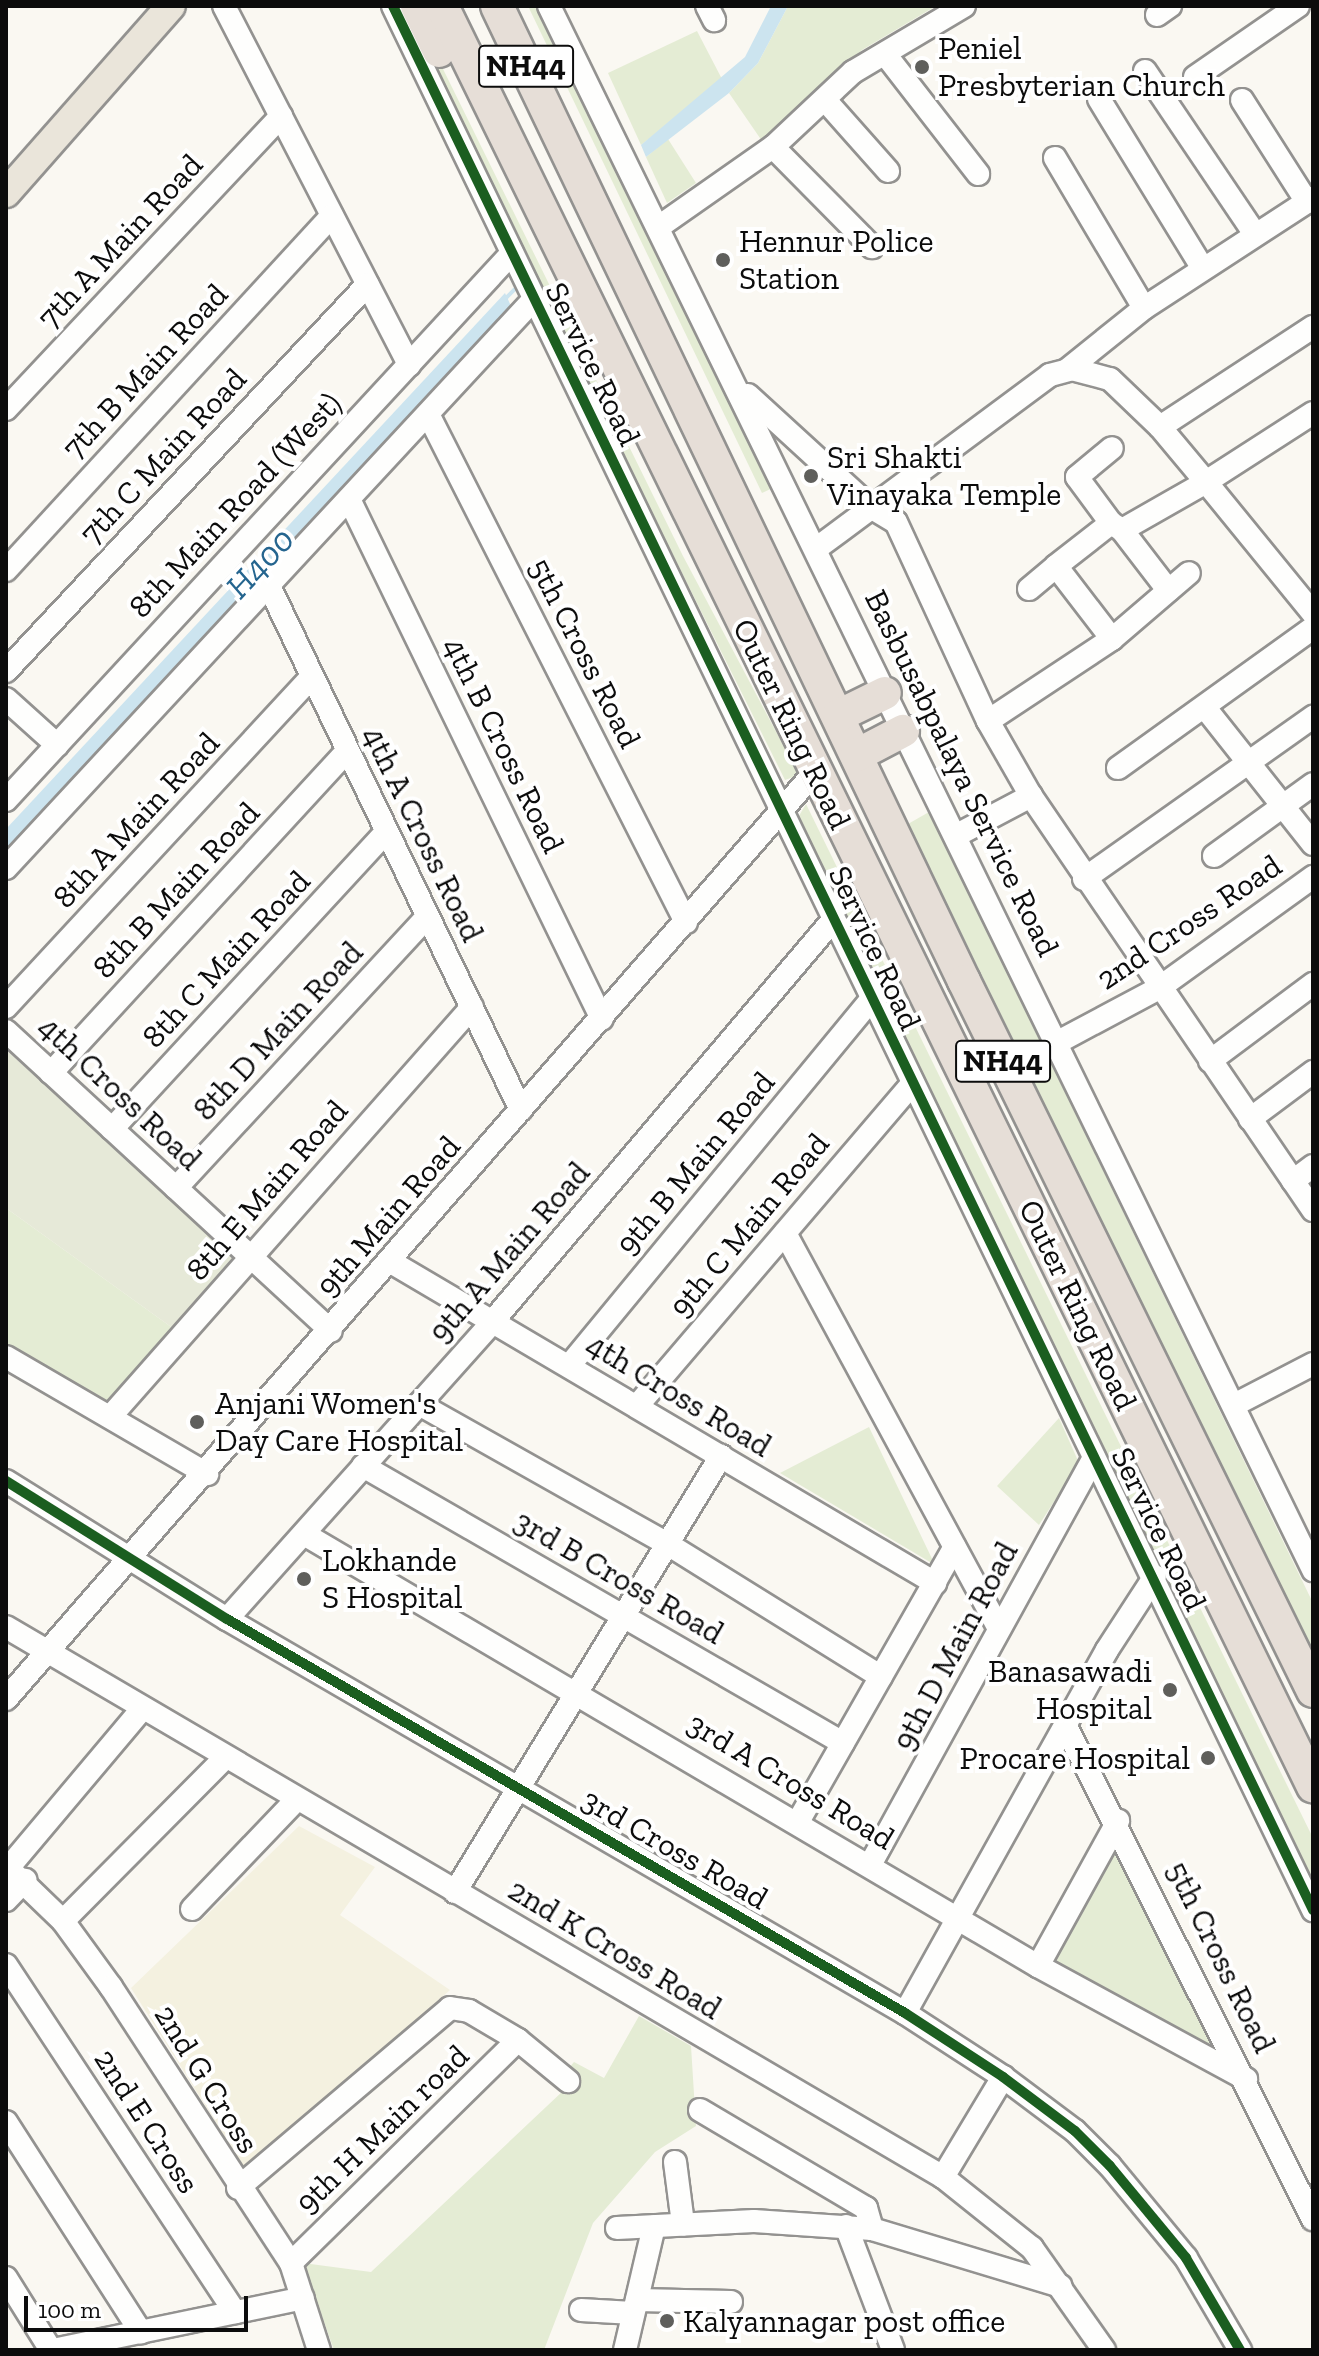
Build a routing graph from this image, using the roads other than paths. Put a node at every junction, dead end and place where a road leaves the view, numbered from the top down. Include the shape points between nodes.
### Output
1 (144, 6) edge
2 (171, 6) edge
3 (224, 6) edge
4 (393, 6) edge
5 (417, 6) edge
6 (442, 6) edge
7 (497, 6) edge
8 (515, 6) edge
9 (549, 6) edge
10 (964, 6) edge
11 (1298, 6) edge
12 (885, 54) junction
13 (1145, 71) dead end
14 (1195, 77) dead end
15 (1099, 99) dead end
16 (825, 100) junction
17 (1242, 100) dead end
18 (281, 116) junction
19 (773, 147) junction
20 (1055, 158) dead end
21 (6, 165) edge
22 (888, 171) dead end
23 (978, 174) dead end
24 (6, 193) edge
25 (1310, 200) edge
26 (332, 216) junction
27 (660, 226) junction
28 (1253, 231) junction
29 (872, 247) dead end
30 (512, 253) junction
31 (1202, 267) junction
32 (367, 285) junction
33 (533, 300) junction
34 (1144, 308) junction
35 (1313, 327) edge
36 (409, 365) junction
37 (1067, 370) junction
38 (738, 386) junction
39 (6, 409) edge
40 (1313, 413) edge
41 (428, 414) junction
42 (1160, 427) junction
43 (1112, 448) dead end
44 (1206, 482) junction
45 (349, 499) junction
46 (869, 506) junction
47 (1116, 527) junction
48 (817, 548) junction
49 (1056, 566) junction
50 (6, 570) edge
51 (1189, 573) dead end
52 (269, 586) junction
53 (1029, 589) dead end
54 (1168, 590) junction
55 (1313, 613) edge
56 (789, 616) junction
57 (1313, 628) edge
58 (748, 632) junction
59 (1112, 639) junction
60 (6, 671) edge
61 (312, 677) junction
62 (885, 693) junction
63 (6, 699) edge
64 (1206, 709) junction
65 (838, 716) junction
66 (1313, 717) edge
67 (988, 721) junction
68 (903, 731) junction
69 (57, 745) junction
70 (347, 751) junction
71 (857, 755) junction
72 (1249, 763) junction
73 (1118, 768) dead end
74 (815, 772) junction
75 (1313, 784) edge
76 (1031, 796) junction
77 (6, 800) edge
78 (1282, 806) junction
79 (781, 812) junction
80 (386, 832) junction
81 (957, 835) junction
82 (1313, 844) edge
83 (1214, 856) dead end
84 (6, 868) edge
85 (1313, 877) edge
86 (1084, 879) junction
87 (427, 917) junction
88 (833, 920) junction
89 (686, 922) junction
90 (1313, 984) edge
91 (1159, 988) junction
92 (871, 1000) junction
93 (6, 1007) edge
94 (472, 1007) junction
95 (602, 1019) junction
96 (6, 1031) edge
97 (1058, 1042) junction
98 (1210, 1061) junction
99 (1313, 1072) edge
100 (51, 1073) junction
101 (911, 1085) junction
102 (521, 1110) junction
103 (1250, 1119) junction
104 (112, 1129) junction
105 (1313, 1166) edge
106 (1293, 1181) junction
107 (176, 1188) junction
108 (1313, 1210) edge
109 (785, 1233) junction
110 (251, 1257) junction
111 (391, 1262) junction
112 (493, 1321) junction
113 (331, 1331) junction
114 (6, 1357) edge
115 (569, 1366) junction
116 (1312, 1366) edge
117 (419, 1404) junction
118 (1234, 1405) junction
119 (637, 1406) junction
120 (110, 1417) junction
121 (721, 1456) junction
122 (1094, 1457) junction
123 (363, 1466) junction
124 (207, 1474) junction
125 (11, 1492) edge
126 (304, 1534) junction
127 (666, 1543) junction
128 (955, 1547) junction
129 (132, 1562) junction
130 (1313, 1570) edge
131 (1155, 1576) junction
132 (935, 1583) junction
133 (621, 1615) junction
134 (227, 1619) junction
135 (6, 1627) edge
136 (999, 1629) junction
137 (50, 1653) junction
138 (881, 1677) junction
139 (1313, 1691) edge
140 (578, 1694) junction
141 (6, 1699) edge
142 (143, 1708) junction
143 (1066, 1727) junction
144 (843, 1743) junction
145 (226, 1757) junction
146 (1313, 1786) edge
147 (519, 1789) junction
148 (297, 1799) junction
149 (799, 1820) junction
150 (1118, 1821) junction
151 (870, 1865) junction
152 (13, 1871) edge
153 (455, 1892) junction
154 (6, 1900) edge
155 (192, 1909) dead end
156 (1313, 1910) edge
157 (958, 1918) junction
158 (63, 1921) junction
159 (6, 1965) edge
160 (1038, 1966) junction
161 (905, 2013) junction
162 (518, 2040) junction
163 (1003, 2077) junction
164 (1246, 2079) junction
165 (568, 2081) dead end
166 (700, 2110) dead end
167 (6, 2122) edge
168 (675, 2162) dead end
169 (943, 2177) junction
170 (238, 2188) junction
171 (1313, 2219) edge
172 (683, 2224) junction
173 (654, 2226) junction
174 (846, 2226) junction
175 (617, 2228) dead end
176 (872, 2229) junction
177 (291, 2263) junction
178 (6, 2278) edge
179 (1061, 2286) junction
180 (303, 2298) junction
181 (731, 2302) dead end
182 (635, 2307) junction
183 (581, 2310) dead end
184 (235, 2312) junction
185 (141, 2332) junction
186 (52, 2350) edge
187 (319, 2350) edge
188 (625, 2350) edge
189 (893, 2350) edge
190 (1104, 2350) edge
191 (1240, 2350) edge

1 - 21 main road
2 - 24 main road
3 - 18 street
4 - 30 street, Service Road
5 - 58 highway via 677,534
6 - 58 highway, Outer Ring Road / NH44
7 - 56 highway, Outer Ring Road / NH44
8 - 56 highway via 740,477
9 - 27 street, Basbusabpalaya Service Road
10 - 12 street
11 - 14 street
12 - 16 street
12 - 23 street
13 - 28 street
15 - 31 street
16 - 19 street
16 - 22 street
17 - 25 street
18 - 26 street
18 - 39 street, 7th A Main Road
19 - 27 street
19 - 29 street
20 - 34 street
25 - 28 street
26 - 32 street
26 - 50 street, 7th B Main Road
27 - 38 street, Basbusabpalaya Service Road
28 - 31 street
30 - 33 street, Service Road
30 - 36 street, 8th Main Road (West)
31 - 34 street
32 - 36 street
32 - 60 street, 7th C Main Road
33 - 41 street
33 - 79 street, Service Road
34 - 37 street
35 - 42 street
36 - 69 street, 8th Main Road (West)
37 - 42 street via 1110,379
37 - 46 street via 1028,388
38 - 46 street
38 - 48 street, Basbusabpalaya Service Road
40 - 44 street
41 - 45 street
41 - 89 street, 5th Cross Road
42 - 44 street
43 - 47 street via 1077,477
44 - 47 street
44 - 55 street
45 - 52 street
45 - 95 street, 4th B Cross Road
46 - 48 street
46 - 67 street via 896,522
47 - 49 street
47 - 54 street
48 - 62 street, Basbusabpalaya Service Road
49 - 53 street
49 - 59 street
51 - 54 street
52 - 61 street, 4th A Cross Road
52 - 84 street
54 - 59 street
56 - 65 highway, Outer Ring Road / NH44
57 - 64 street
58 - 74 highway, Outer Ring Road / NH44
59 - 67 street
61 - 70 street, 4th A Cross Road
61 - 93 street, 8th A Main Road
62 - 65 highway
62 - 68 street, Basbusabpalaya Service Road
63 - 69 street
64 - 72 street
64 - 73 street
65 - 71 highway, Outer Ring Road / NH44
66 - 72 street
67 - 76 street
68 - 71 highway
68 - 81 street, Basbusabpalaya Service Road
69 - 77 street, 8th Main Road (West)
70 - 80 street, 4th A Cross Road
70 - 100 street, 8th B Main Road
71 - 139 highway, Outer Ring Road / NH44
72 - 78 street
72 - 86 street
74 - 79 street, 9th Main Road
74 - 146 highway, Outer Ring Road / NH44
75 - 78 street
76 - 81 street
76 - 86 street
78 - 82 street
78 - 83 street
79 - 88 street, Service Road
79 - 89 street, 9th Main Road
80 - 87 street, 4th A Cross Road
80 - 104 street, 8th C Main Road
81 - 97 street, Basbusabpalaya Service Road
85 - 91 street, 2nd Cross Road
86 - 91 street
87 - 94 street, 4th A Cross Road
87 - 107 street, 8th D Main Road
88 - 92 street, Service Road
88 - 112 street, 9th A Main Road
89 - 95 street, 9th Main Road
90 - 98 street
91 - 97 street, 2nd Cross Road
91 - 98 street
92 - 101 street, Service Road
92 - 115 street, 9th B Main Road
94 - 102 street, 4th A Cross Road
94 - 110 street, 8th E Main Road
95 - 102 street, 9th Main Road
96 - 100 street, 4th Cross Road
97 - 118 street, Basbusabpalaya Service Road
98 - 103 street
99 - 103 street
100 - 104 street, 4th Cross Road
101 - 109 street, 9th C Main Road
101 - 122 street, Service Road
102 - 111 street, 9th Main Road
103 - 106 street
104 - 107 street, 4th Cross Road
105 - 106 street
106 - 108 street
107 - 110 street, 4th Cross Road
109 - 119 street, 9th C Main Road
109 - 128 street
110 - 113 street, 4th Cross Road
110 - 120 street, 8th E Main Road
111 - 112 street, 4th Cross Road
111 - 113 street, 9th Main Road
112 - 115 street, 4th Cross Road
112 - 117 street, 9th A Main Road
113 - 124 street, 9th Main Road
114 - 120 street
115 - 119 street, 4th Cross Road
116 - 118 street
117 - 123 street, 9th A Main Road
117 - 127 street
118 - 130 street, Basbusabpalaya Service Road
119 - 121 street, 4th Cross Road
120 - 124 street
121 - 127 street
121 - 132 street, 4th Cross Road
122 - 131 street, Service Road
122 - 136 street, 9th D Main Road
123 - 126 street, 9th A Main Road
123 - 133 street, 3rd B Cross Road
124 - 129 street, 9th Main Road
125 - 129 street, 3rd Cross Road
126 - 134 street, 9th A Main Road
126 - 140 street, 3rd A Cross Road
127 - 133 street
127 - 138 street
128 - 132 street
128 - 136 street
129 - 134 street, 3rd Cross Road
129 - 137 street, 9th Main Road
131 - 143 street
131 - 156 street, Service Road
132 - 138 street
133 - 140 street
133 - 144 street, 3rd B Cross Road
134 - 147 street, 3rd Cross Road
135 - 137 street, 2nd K Cross Road
136 - 151 street, 9th D Main Road
137 - 141 street, 9th Main Road
137 - 142 street, 2nd K Cross Road
138 - 144 street
140 - 147 street
140 - 149 street, 3rd A Cross Road
142 - 145 street, 2nd K Cross Road
142 - 152 street
143 - 150 street, 5th Cross Road
143 - 157 street
144 - 149 street
145 - 148 street, 2nd K Cross Road
145 - 158 street
147 - 153 street
147 - 161 street, 3rd Cross Road
148 - 153 street, 2nd K Cross Road
148 - 155 street
149 - 151 street, 3rd A Cross Road
150 - 160 street
150 - 164 street, 5th Cross Road
151 - 157 street, 3rd A Cross Road
152 - 154 street
152 - 158 street, 2nd G Cross
153 - 169 street, 2nd K Cross Road
157 - 160 street, 3rd A Cross Road
157 - 161 street
158 - 170 street, 2nd G Cross
159 - 184 street, 2nd E Cross
160 - 164 street, 3rd A Cross Road
161 - 163 street, 3rd Cross Road
162 - 165 street
162 - 170 street via 461,2007 437,2014
162 - 177 street, 9th H Main road
163 - 169 street
163 - 191 street, 3rd Cross Road via 1075,2131 1110,2166 1186,2258
164 - 171 street, 5th Cross Road
166 - 176 street via 866,2208
167 - 185 street
168 - 172 street
169 - 179 street, 2nd K Cross Road via 1032,2248
170 - 177 street, 2nd G Cross
172 - 173 street
172 - 174 street
173 - 175 street
173 - 182 street
174 - 176 street
174 - 189 street
176 - 179 street
177 - 180 street, 2nd G Cross
178 - 186 street
179 - 190 street, 2nd K Cross Road
180 - 184 street
180 - 187 street, 2nd G Cross
181 - 182 street
182 - 183 street
182 - 188 street
184 - 185 street
185 - 186 street

